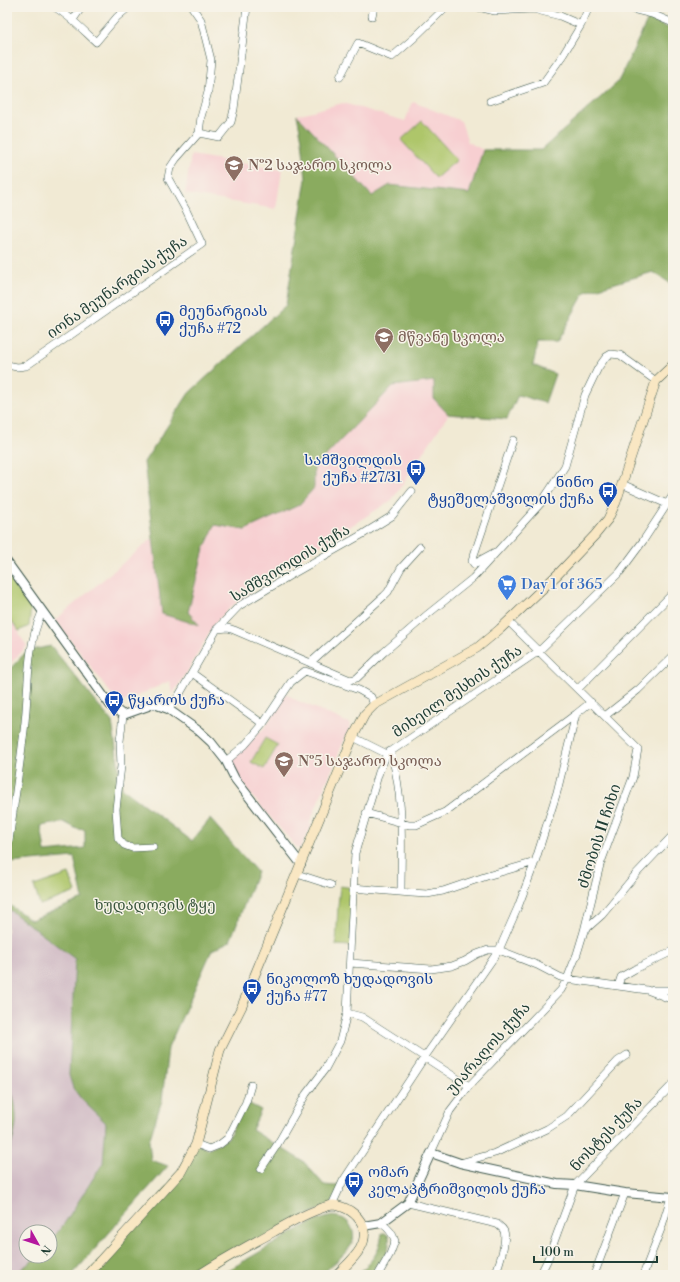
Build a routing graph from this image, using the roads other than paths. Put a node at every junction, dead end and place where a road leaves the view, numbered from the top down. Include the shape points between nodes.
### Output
1 (54, 7) edge
2 (82, 7) edge
3 (129, 7) edge
4 (192, 7) edge
5 (247, 7) edge
6 (374, 7) edge
7 (446, 7) edge
8 (478, 7) edge
9 (589, 7) edge
10 (624, 7) edge
11 (646, 7) edge
12 (652, 14) junction
13 (372, 16) dead end
14 (72, 21) junction
15 (673, 23) edge
16 (581, 25) junction
17 (340, 77) dead end
18 (490, 101) dead end
19 (199, 133) junction
20 (7, 365) edge
21 (673, 365) edge
22 (656, 381) junction
23 (513, 440) dead end
24 (622, 484) junction
25 (412, 491) dead end
26 (673, 495) edge
27 (667, 504) junction
28 (420, 547) dead end
29 (500, 549) junction
30 (7, 562) edge
31 (673, 593) edge
32 (42, 612) junction
33 (508, 621) junction
34 (217, 629) junction
35 (539, 651) junction
36 (673, 656) edge
37 (310, 663) junction
38 (192, 673) junction
39 (578, 689) junction
40 (591, 702) junction
41 (374, 705) junction
42 (168, 709) junction
43 (576, 714) junction
44 (123, 715) junction
45 (605, 716) junction
46 (263, 724) junction
47 (353, 737) junction
48 (389, 752) junction
49 (226, 761) junction
50 (366, 813) junction
51 (401, 823) junction
52 (673, 835) edge
53 (152, 847) dead end
54 (7, 855) edge
55 (535, 862) junction
56 (301, 864) junction
57 (297, 874) junction
58 (331, 885) dead end
59 (353, 888) junction
60 (401, 892) junction
61 (584, 931) junction
62 (499, 950) junction
63 (673, 950) edge
64 (350, 963) junction
65 (567, 979) junction
66 (618, 986) junction
67 (647, 990) junction
68 (673, 990) edge
69 (673, 1000) edge
70 (347, 1013) junction
71 (627, 1055) dead end
72 (424, 1058) junction
73 (673, 1084) edge
74 (251, 1085) dead end
75 (469, 1086) junction
76 (196, 1144) junction
77 (431, 1154) junction
78 (460, 1163) junction
79 (261, 1169) dead end
80 (575, 1185) junction
81 (625, 1193) junction
82 (672, 1197) edge
83 (408, 1203) junction
84 (332, 1205) junction
85 (381, 1223) junction
86 (363, 1226) junction
87 (87, 1275) edge
88 (199, 1275) edge
89 (337, 1275) edge
90 (378, 1275) edge
91 (495, 1275) edge
92 (540, 1275) edge
93 (594, 1275) edge
94 (643, 1275) edge

1 - 14 street
2 - 14 street
3 - 14 street via 96,42
4 - 19 street via 201,20 211,60 208,92
5 - 19 street via 231,122 219,137
6 - 13 street
7 - 17 street via 392,57 358,43
8 - 16 street via 495,11 533,9
9 - 16 street
10 - 12 street
11 - 12 street
12 - 15 street
16 - 18 street via 543,82
19 - 20 street, იონა მეუნარგიას ქუჩა via 176,159 170,168 168,178 202,244 26,366
21 - 22 main road
22 - 24 main road
22 - 29 street via 620,355 611,354 606,357 585,395 565,466 541,503
23 - 29 street via 472,561 476,564
24 - 27 street
24 - 33 main road via 612,512 595,536
25 - 34 street, სამშვილდის ქუჩა via 392,516 239,606
26 - 27 street, მიხეილ მესხის ქუჩა
27 - 35 street, მიხეილ მესხის ქუჩა via 620,572
28 - 37 street via 401,568 384,596
29 - 37 street via 473,578 428,614 357,678 350,680
30 - 32 street
31 - 39 street
32 - 44 street via 110,705
32 - 54 street via 31,648 25,721
33 - 35 street
33 - 41 main road via 477,648
34 - 37 street via 234,630
34 - 38 street, სამშვილდის ქუჩა
35 - 39 street
35 - 48 street, მიხეილ მესხის ქუჩა
36 - 45 street via 638,690
38 - 42 street, სამშვილდის ქუჩა
38 - 46 street
39 - 40 street
40 - 43 street
40 - 45 street
41 - 46 street via 371,697 359,690 305,671 290,682
41 - 47 main road via 365,714
42 - 44 street via 154,704
42 - 49 street via 211,742
43 - 51 street via 445,812 416,825
43 - 55 street via 557,792
44 - 53 street via 116,809 118,838 124,845 132,848
45 - 61 street, ძმობის II ჩიხი via 638,749 633,777 600,865
46 - 49 street via 245,745
47 - 48 street
47 - 56 main road
48 - 50 street, მიხეილ მესხის ქუჩა via 379,772
48 - 51 street via 397,782
49 - 56 street via 235,779
50 - 51 street
50 - 59 street, მიხეილ მესხის ქუჩა via 355,853
51 - 60 street
52 - 61 street via 602,915
55 - 60 street via 443,891 428,894
55 - 62 street
56 - 57 main road
57 - 58 street
57 - 76 main road via 242,1006 220,1050
59 - 60 street
59 - 64 street, მიხეილ მესხის ქუჩა
61 - 65 street, ძმობის II ჩიხი
62 - 64 street via 488,950 452,966 431,970
62 - 65 street
62 - 72 street
63 - 66 street via 622,977
64 - 70 street, მიხეილ მესხის ქუჩა
65 - 66 street
65 - 75 street, უიარაღოს ქუჩა via 561,990
66 - 67 street
67 - 68 street
67 - 69 street
70 - 72 street via 362,1017
70 - 79 street, მიხეილ მესხის ქუჩა via 340,1041 325,1069 306,1094
71 - 78 street via 618,1060 567,1116 554,1125 495,1153
72 - 75 street
72 - 84 street via 342,1181
73 - 80 street, ნოსტეს ქუჩა
74 - 76 street via 246,1102 228,1138 209,1149
75 - 77 street, უიარაღოს ქუჩა via 450,1111
76 - 87 main road via 181,1172
77 - 78 street
77 - 83 street, უიარაღოს ქუჩა
78 - 80 street via 557,1184
80 - 81 street
80 - 92 street, ნოსტეს ქუჩა
81 - 82 street
81 - 93 street
82 - 94 street
83 - 85 street, უიარაღოს ქუჩა
83 - 91 street via 501,1227 504,1236 501,1261
84 - 86 main road via 356,1214
84 - 88 main road via 308,1213
85 - 86 street, უიარაღოს ქუჩა
85 - 90 street via 396,1241
86 - 89 main road via 364,1241 361,1248

